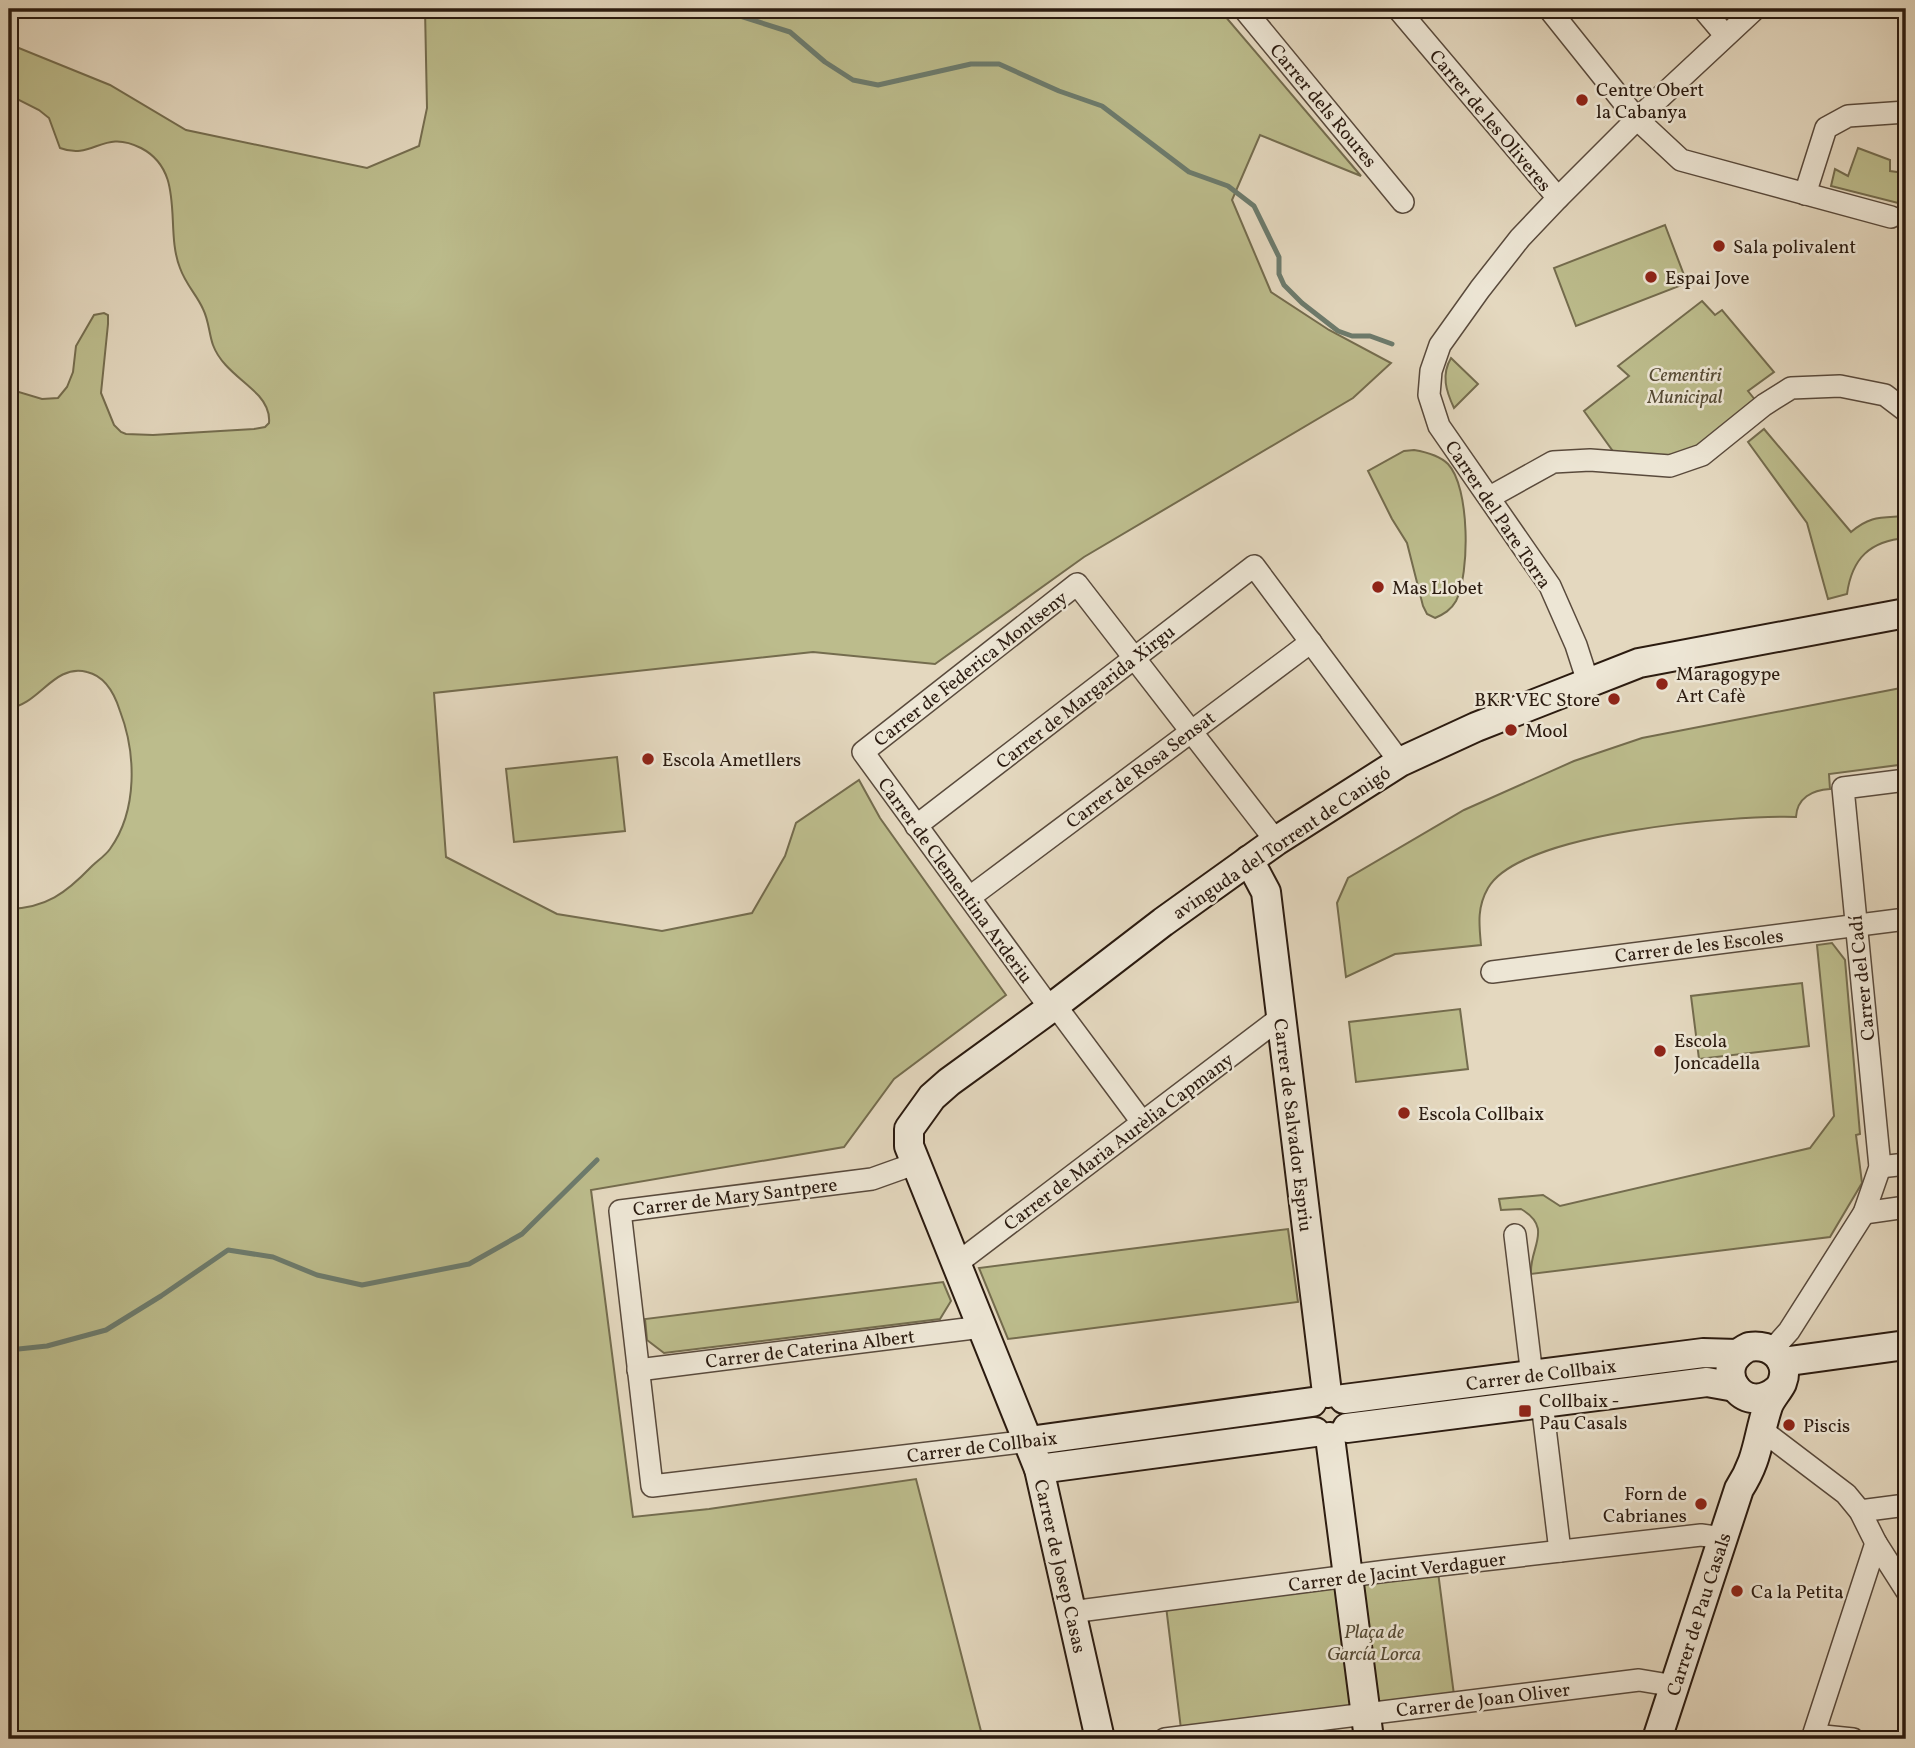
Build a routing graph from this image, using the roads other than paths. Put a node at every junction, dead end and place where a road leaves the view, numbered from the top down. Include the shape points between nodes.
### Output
1 (1244, 9) edge
2 (1398, 9) edge
3 (1549, 9) edge
4 (1703, 9) edge
5 (1755, 9) edge
6 (1725, 35) junction
7 (1906, 112) edge
8 (1637, 119) junction
9 (1804, 194) junction
10 (1558, 198) junction
11 (1403, 202) dead end
12 (1891, 217) dead end
13 (1906, 386) edge
14 (1885, 395) junction
15 (1906, 411) edge
16 (1490, 497) junction
17 (1906, 613) edge
18 (1311, 642) junction
19 (1135, 658) junction
20 (1588, 682) junction
21 (1191, 730) junction
22 (863, 752) joint
23 (1400, 762) junction
24 (1906, 780) edge
25 (916, 826) junction
26 (1276, 841) junction
27 (1249, 860) junction
28 (970, 897) junction
29 (1906, 919) edge
30 (1856, 924) junction
31 (1492, 971) dead end
32 (1052, 1007) junction
33 (1280, 1018) junction
34 (1142, 1122) junction
35 (914, 1164) junction
36 (1906, 1164) edge
37 (1880, 1167) junction
38 (1906, 1208) edge
39 (1864, 1213) junction
40 (1515, 1235) dead end
41 (956, 1264) junction
42 (982, 1327) junction
43 (1906, 1345) edge
44 (1737, 1354) junction
45 (1777, 1356) junction
46 (638, 1370) junction
47 (1532, 1376) junction
48 (1777, 1390) junction
49 (1741, 1392) junction
50 (1328, 1398) junction
51 (1542, 1403) junction
52 (1763, 1431) junction
53 (1331, 1433) junction
54 (1029, 1441) junction
55 (1039, 1469) junction
56 (652, 1486) joint
57 (1740, 1489) junction
58 (1906, 1505) edge
59 (1860, 1511) junction
60 (1723, 1538) junction
61 (1876, 1543) junction
62 (1560, 1551) junction
63 (1348, 1576) junction
64 (1906, 1590) edge
65 (1071, 1612) junction
66 (1675, 1686) junction
67 (1368, 1727) edge
68 (1813, 1737) edge
69 (1100, 1739) edge
70 (1165, 1739) edge
71 (1657, 1739) edge
72 (1853, 1739) edge

1 - 11 street, Carrer dels Roures
2 - 10 street, Carrer de les Oliveres
3 - 8 street
4 - 6 street
5 - 6 street
6 - 8 street
7 - 9 street via 1848,116 1826,128
8 - 9 street via 1681,160
8 - 10 street
9 - 12 street
10 - 16 street, Carrer del Pare Torra via 1520,238 1440,345 1431,371 1429,395 1439,426
13 - 14 street
14 - 15 street
14 - 16 street via 1840,386 1791,388 1763,404 1702,456 1670,466 1553,462
16 - 20 street, Carrer del Pare Torra via 1549,586
17 - 20 street, avinguda del Torrent de Canigó via 1639,663
18 - 19 street, Carrer de Margarida Xirgu via 1254,566
18 - 21 street, Carrer de Rosa Sensat
18 - 23 street
19 - 21 street
19 - 22 street, Carrer de Federica Montseny via 1077,583
19 - 25 street, Carrer de Margarida Xirgu
20 - 23 street, avinguda del Torrent de Canigó
21 - 26 street
21 - 28 street, Carrer de Rosa Sensat
22 - 25 street, Carrer de Clementina Arderiu
23 - 26 street, avinguda del Torrent de Canigó
24 - 30 street, Carrer del Cadí via 1843,788
25 - 28 street, Carrer de Clementina Arderiu
26 - 27 street, avinguda del Torrent de Canigó
27 - 32 street, avinguda del Torrent de Canigó
27 - 33 street, Carrer de Salvador Espriu via 1266,892
28 - 32 street, Carrer de Clementina Arderiu
29 - 30 street, Carrer de les Escoles
30 - 31 street, Carrer de les Escoles
30 - 37 street, Carrer del Cadí
32 - 34 street, Carrer de Clementina Arderiu
32 - 35 street, avinguda del Torrent de Canigó via 932,1097 909,1129
33 - 34 street, Carrer de Maria Aurèlia Capmany
33 - 50 street, Carrer de Salvador Espriu
34 - 41 street, Carrer de Maria Aurèlia Capmany
35 - 41 street, Carrer de Josep Casas
35 - 46 street, Carrer de Mary Santpere via 872,1179 620,1211
36 - 37 street
37 - 39 street
38 - 39 street
39 - 45 street
40 - 47 street
41 - 42 street, Carrer de Josep Casas
42 - 46 street, Carrer de Caterina Albert
42 - 54 street, Carrer de Josep Casas
43 - 45 street
44 - 45 street via 1764,1346
44 - 47 street, Carrer de Collbaix via 1703,1353
44 - 49 street via 1731,1370
45 - 48 street via 1784,1376
46 - 56 street, Carrer de Mary Santpere
47 - 50 street, Carrer de Collbaix
48 - 49 street via 1763,1398
48 - 52 street, Carrer de Pau Casals via 1768,1404
49 - 51 street, Carrer de Collbaix via 1707,1382
49 - 57 street, Carrer de Pau Casals via 1750,1406
50 - 53 street via 1351,1413
50 - 53 street via 1307,1418
50 - 54 street, Carrer de Collbaix
51 - 53 street, Carrer de Collbaix
51 - 62 street
52 - 57 street, Carrer de Pau Casals
52 - 59 street via 1846,1494
53 - 55 street, Carrer de Collbaix
53 - 63 street
54 - 55 street, Carrer de Josep Casas
54 - 56 street, Carrer de Collbaix
55 - 65 street, Carrer de Josep Casas
57 - 60 street, Carrer de Pau Casals
58 - 59 street
59 - 61 street
60 - 62 street, Carrer de Jacint Verdaguer via 1701,1535
60 - 66 street, Carrer de Pau Casals
61 - 64 street
61 - 68 street
62 - 63 street, Carrer de Jacint Verdaguer
63 - 65 street, Carrer de Jacint Verdaguer
63 - 67 street
65 - 69 street, Carrer de Josep Casas
66 - 67 street, Carrer de Joan Oliver via 1639,1680
66 - 71 street, Carrer de Pau Casals
67 - 70 street, Carrer de Joan Oliver
68 - 72 street

